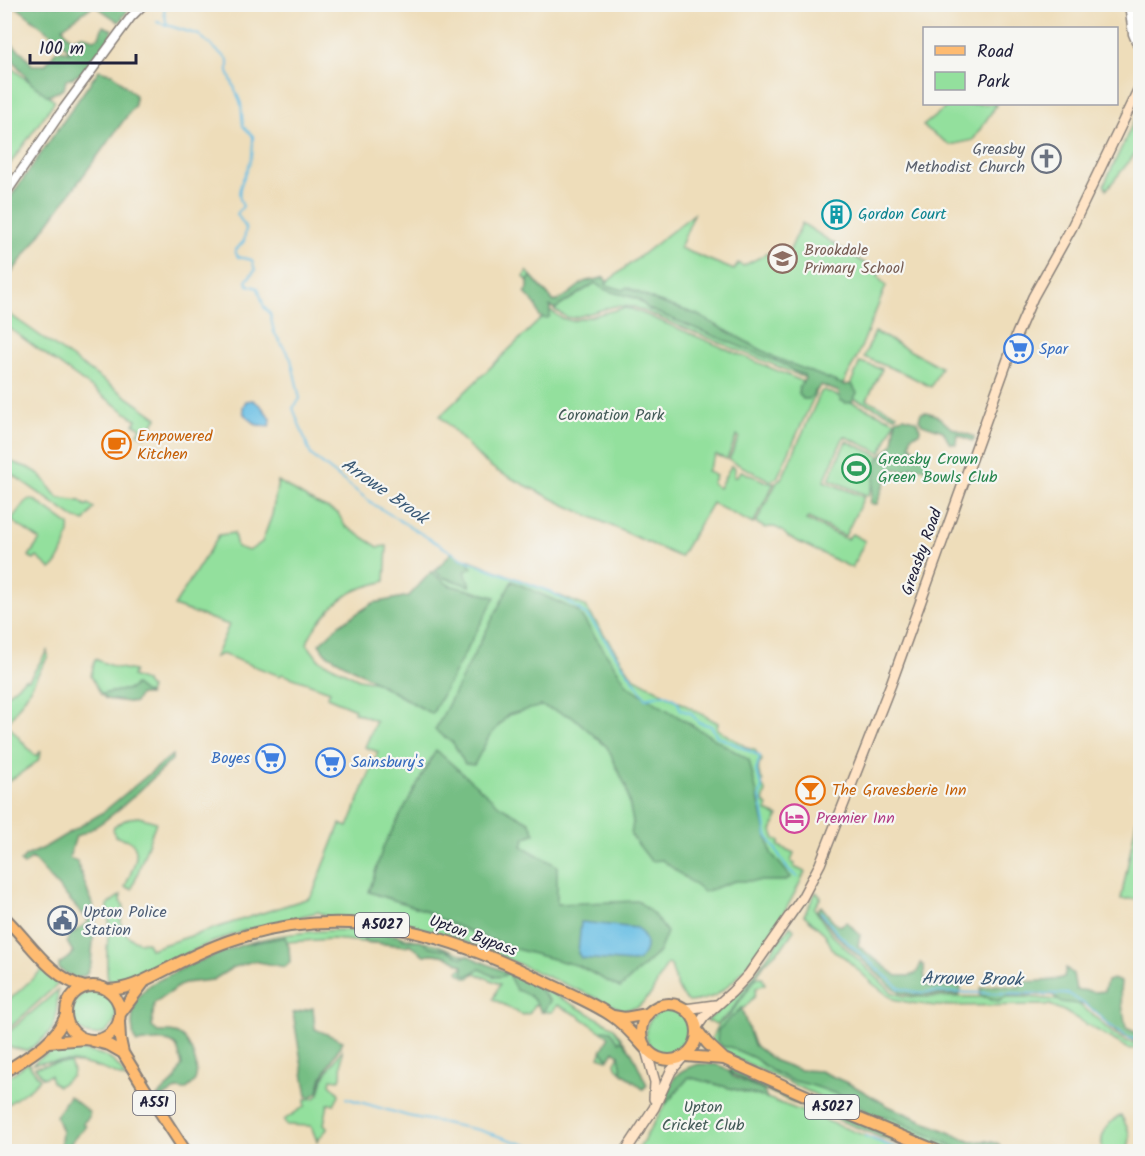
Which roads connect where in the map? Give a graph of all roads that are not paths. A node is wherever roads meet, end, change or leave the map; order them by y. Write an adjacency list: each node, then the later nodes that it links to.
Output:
1 (144, 4): 7 (street)
2 (1129, 4): 3 (street)
3 (1133, 34): 4 (street); 5 (street)
4 (1140, 41)
5 (1140, 51)
6 (1140, 86): 13 (main road, Greasby Road)
7 (4, 196)
8 (4, 917): 9 (main road)
9 (58, 974): 11 (main road); 15 (main road)
10 (144, 982): 12 (main road, Upton Bypass / A5027); 17 (main road, Upton Bypass / A5027); 18 (main road, Upton Bypass / A5027)
11 (84, 987): 12 (main road); 15 (main road)
12 (108, 990): 18 (main road)
13 (717, 1004): 14 (main road); 19 (main road, Greasby Road)
14 (685, 1009): 16 (main road); 19 (main road)
15 (67, 1010): 20 (main road); 21 (main road)
16 (647, 1014): 17 (main road, Upton Bypass); 22 (main road)
17 (613, 1016): 22 (main road, Upton Bypass / A5027)
18 (120, 1017): 20 (main road); 23 (main road)
19 (697, 1028): 24 (main road); 25 (main road)
20 (87, 1039): 21 (main road); 23 (main road)
21 (48, 1042): 26 (main road)
22 (646, 1049): 24 (main road); 27 (main road)
23 (123, 1053): 28 (main road, A551)
24 (684, 1057): 25 (main road, A5027); 27 (main road)
25 (724, 1059): 30 (main road, A5027)
26 (4, 1072)
27 (654, 1108): 29 (main road)
28 (186, 1152)
29 (625, 1152)
30 (940, 1152)

